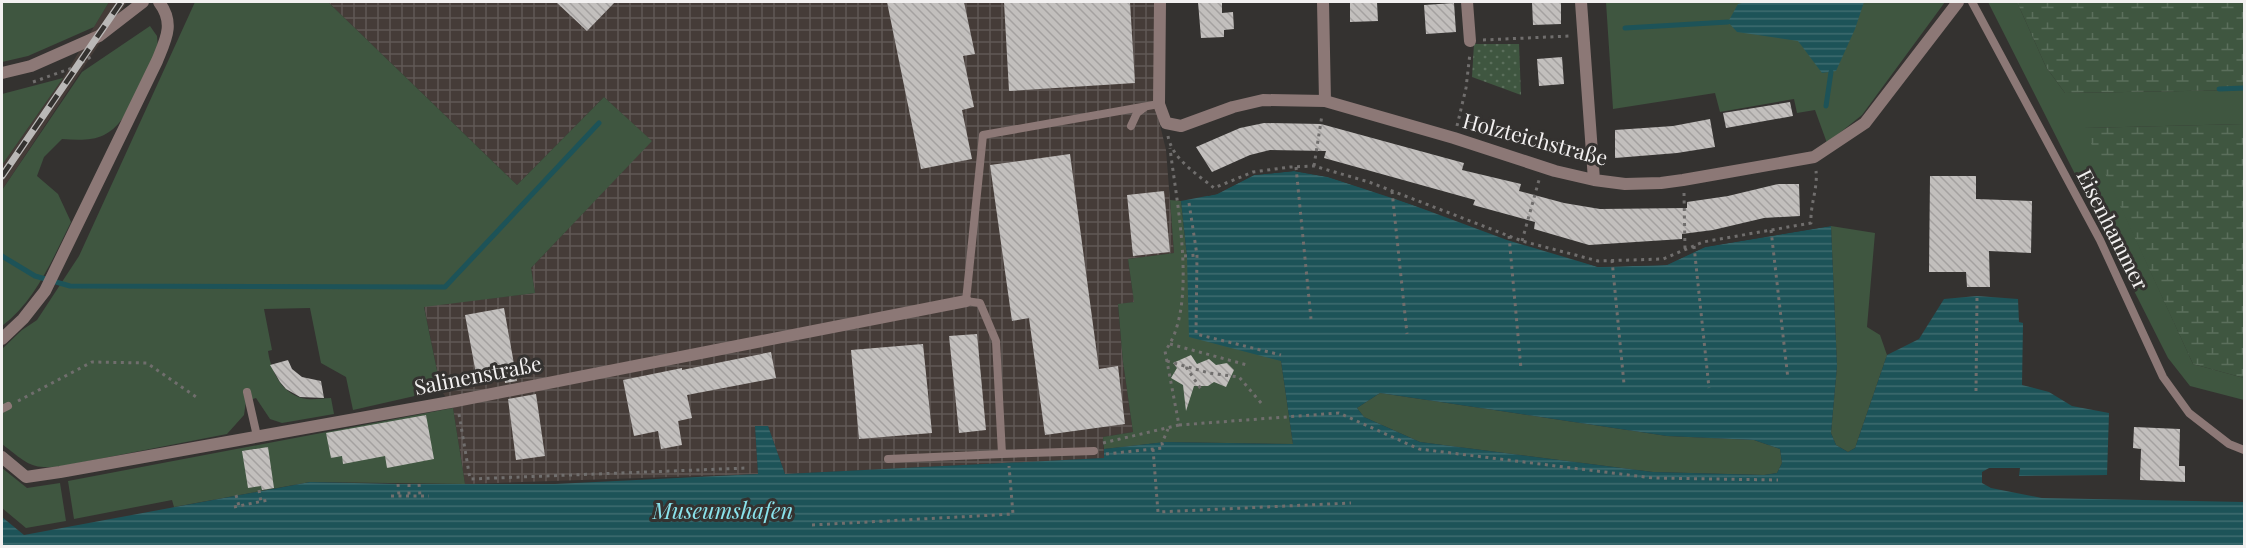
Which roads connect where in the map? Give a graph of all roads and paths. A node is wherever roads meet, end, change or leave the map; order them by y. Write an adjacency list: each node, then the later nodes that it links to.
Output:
1 (143, 2): 11 (street)
2 (159, 2): 39 (street)
3 (1160, 2): 13 (street)
4 (1323, 2): 12 (street)
5 (1467, 2): 10 (street)
6 (1581, 2): 9 (street)
7 (1958, 2): 19 (street, Holzteichstraße)
8 (1972, 2): 61 (lane, Eisenhammer)
9 (1583, 35): 10 (path); 23 (street)
10 (1470, 41): 17 (path)
11 (2, 73)
12 (1325, 101): 15 (street, Holzteichstraße); 17 (street, Holzteichstraße); 21 (path)
13 (1159, 104): 14 (lane); 15 (street)
14 (1146, 106): 16 (lane); 36 (lane)
15 (1166, 123): 18 (path)
16 (1131, 126)
17 (1454, 138): 22 (street, Holzteichstraße)
18 (1169, 146): 20 (path); 33 (path)
19 (1814, 157): 24 (street, Holzteichstraße); 27 (path)
20 (1296, 166): 21 (path); 37 (path)
21 (1314, 166): 25 (path)
22 (1543, 167): 23 (street, Holzteichstraße); 29 (path)
23 (1594, 180): 24 (street, Holzteichstraße)
24 (1683, 180): 31 (path)
25 (1392, 191): 28 (path); 38 (path)
26 (1189, 203): 32 (path)
27 (1772, 230): 30 (path); 46 (path)
28 (1509, 236): 29 (path); 45 (path)
29 (1522, 241): 34 (path)
30 (1694, 246): 31 (path); 49 (path)
31 (1685, 250): 34 (path)
32 (1197, 255): 33 (path); 41 (path)
33 (1184, 256): 40 (path)
34 (1612, 260): 47 (path)
35 (1977, 296): 50 (path)
36 (966, 301): 53 (street, Salinenstraße); 62 (lane)
37 (1311, 319)
38 (1407, 334)
39 (2, 339)
40 (1170, 344): 42 (path); 43 (path)
41 (1281, 355)
42 (1166, 360): 44 (path); 56 (path)
43 (1247, 365)
44 (1185, 366): 48 (path); 54 (path)
45 (1521, 369)
46 (1788, 379)
47 (1624, 384)
48 (1201, 388)
49 (1709, 388)
50 (1976, 391)
51 (247, 392): 58 (lane)
52 (199, 399): 55 (path)
53 (456, 401): 58 (street, Salinenstraße); 67 (path)
54 (1262, 404)
55 (5, 407)
56 (1179, 425): 57 (path); 68 (path)
57 (1168, 429): 59 (path); 60 (path)
58 (257, 436): 64 (street, Salinenstraße)
59 (1153, 449): 63 (path); 81 (path)
60 (1094, 450): 62 (lane)
61 (2244, 450)
62 (1002, 454): 65 (lane)
63 (1104, 454)
64 (2, 457)
65 (888, 459)
66 (1008, 462): 82 (path)
67 (747, 468)
68 (1778, 480)
69 (398, 484): 75 (path)
70 (409, 484): 76 (path)
71 (419, 484): 77 (path)
72 (259, 490): 80 (path)
73 (236, 495): 80 (path)
74 (391, 496): 75 (path)
75 (399, 496): 76 (path)
76 (409, 496): 77 (path)
77 (420, 496): 78 (path)
78 (429, 496)
79 (268, 500): 80 (path)
80 (261, 501)
81 (1351, 503)
82 (812, 525)

